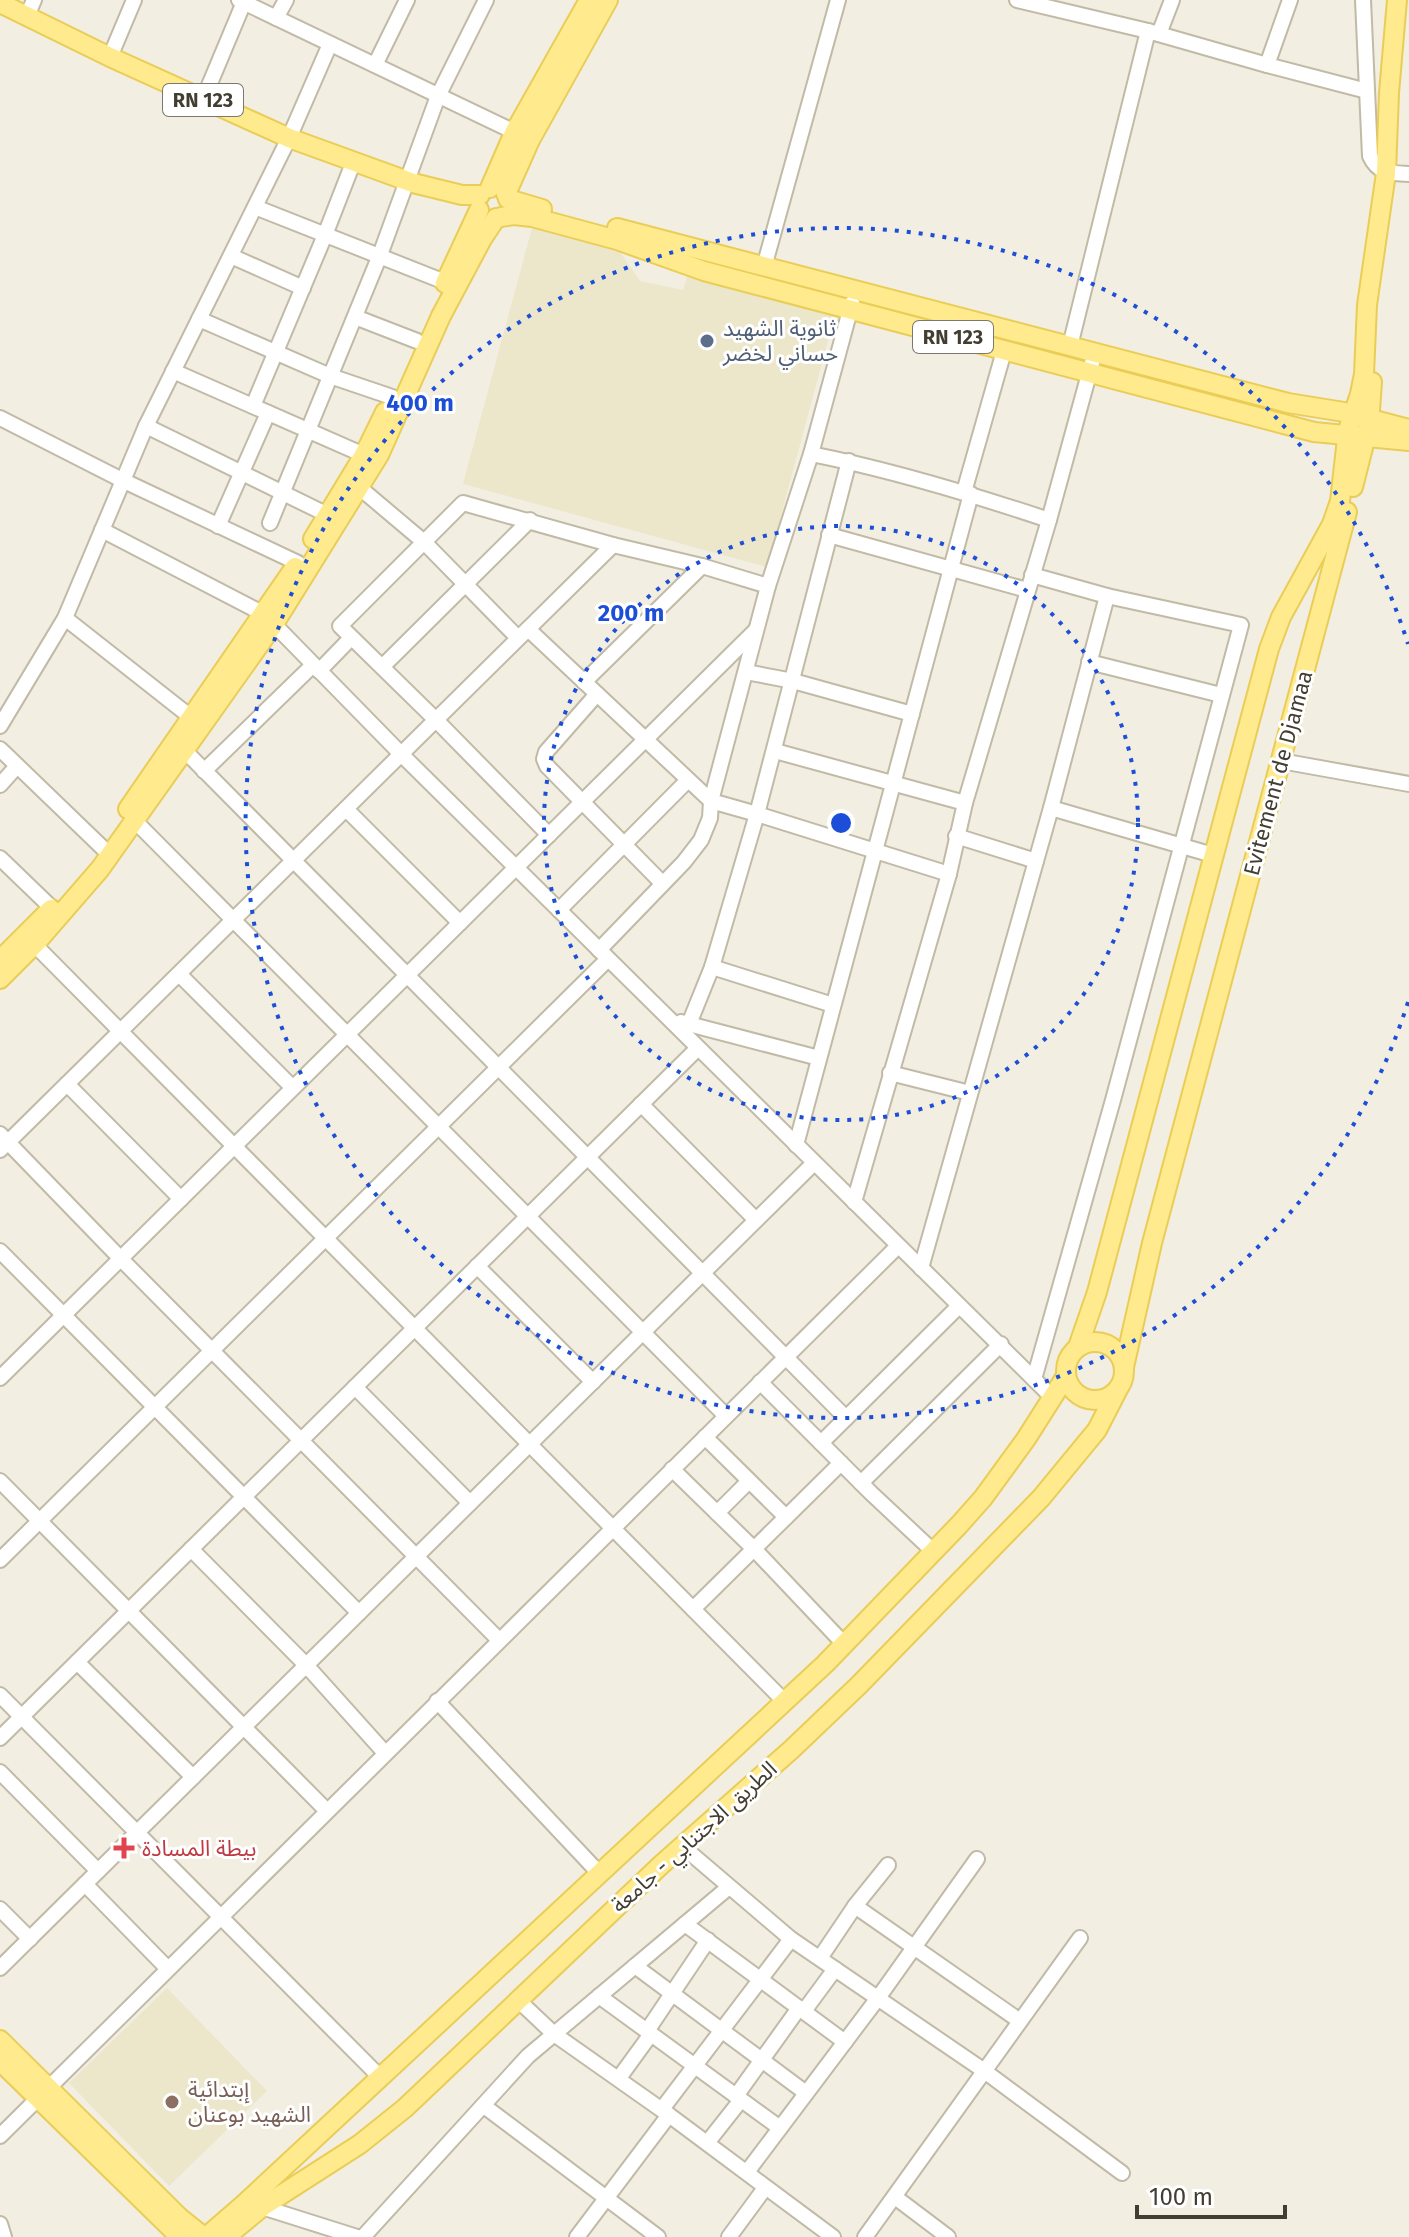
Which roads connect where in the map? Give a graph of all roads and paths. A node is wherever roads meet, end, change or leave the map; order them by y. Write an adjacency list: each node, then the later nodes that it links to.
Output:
1 (134, 0): 20 (street)
2 (286, 0): 17 (street)
3 (407, 0): 21 (street)
4 (486, 0): 24 (street)
5 (589, 0): 26 (main road)
6 (608, 0): 26 (main road)
7 (838, 0): 37 (street)
8 (1017, 0): 14 (street)
9 (1172, 0): 18 (street)
10 (1290, 0): 22 (street)
11 (1363, 0): 23 (street)
12 (241, 1): 17 (street); 25 (street)
13 (1401, 3): 29 (main road, Evitement de Djamaa)
14 (1051, 4): 18 (street)
15 (1, 6): 16 (main road, RN 123)
16 (30, 8): 20 (main road, RN 123)
17 (276, 18): 19 (street)
18 (1153, 33): 22 (street); 45 (street)
19 (330, 44): 21 (street); 27 (street)
20 (110, 57): 25 (main road, RN 123)
21 (375, 65): 24 (street)
22 (1267, 65): 23 (street)
23 (1367, 91): 29 (street)
24 (438, 96): 26 (street); 31 (street)
25 (203, 100): 27 (main road, RN 123)
26 (522, 136): 32 (main road)
27 (289, 138): 28 (main road, RN 123); 33 (street)
28 (353, 163): 31 (main road, RN 123); 34 (street)
29 (1386, 173): 30 (street); 57 (main road, Evitement de Djamaa)
30 (1409, 174)
31 (409, 182): 32 (main road, RN 123); 35 (street)
32 (492, 203): 37 (main road, RN 123); 38 (main road); 41 (main road, RN 123); 66 (main road)
33 (255, 207): 34 (street); 36 (street)
34 (325, 235): 35 (street); 39 (street)
35 (380, 255): 38 (street); 42 (street)
36 (231, 256): 39 (street); 43 (street)
37 (764, 267): 40 (main road, RN 123)
38 (445, 282): 44 (main road)
39 (303, 288): 47 (street)
40 (855, 291): 41 (street); 45 (main road, RN 123)
41 (850, 310): 46 (main road, RN 123); 61 (street)
42 (355, 317): 44 (street); 51 (street)
43 (199, 319): 47 (street); 49 (street)
44 (417, 341): 52 (main road)
45 (1070, 346): 48 (main road, RN 123)
46 (1004, 351): 50 (main road, RN 123); 68 (street)
47 (276, 352): 51 (street); 53 (street)
48 (1095, 352): 50 (street); 57 (main road, RN 123)
49 (173, 371): 53 (street); 56 (street)
50 (1090, 373): 57 (main road, RN 123); 71 (street)
51 (330, 376): 52 (street); 59 (street)
52 (392, 397): 62 (main road)
53 (253, 406): 54 (street)
54 (268, 413): 59 (street); 64 (street)
55 (0, 418): 65 (street)
56 (146, 426): 64 (street); 65 (street)
57 (1359, 426): 58 (main road, RN 123); 60 (main road, RN 123); 110 (main road, Evitement de Djamaa); 130 (main road, Evitement de Djamaa)
58 (1409, 429)
59 (308, 431): 62 (street); 67 (street)
60 (1409, 441)
61 (811, 454): 63 (street); 85 (street)
62 (364, 455): 69 (main road)
63 (849, 461): 68 (street); 75 (street)
64 (243, 472): 67 (street); 73 (street)
65 (122, 480): 73 (street); 74 (street)
66 (360, 488): 76 (street); 79 (main road)
67 (283, 492): 69 (street); 72 (street)
68 (967, 493): 71 (street); 81 (street)
69 (328, 515): 79 (main road)
70 (530, 520): 76 (street); 77 (street); 84 (street)
71 (1049, 520): 82 (street)
72 (270, 523)
73 (218, 526): 78 (street)
74 (102, 530): 88 (street); 89 (street)
75 (829, 535): 81 (street); 97 (street)
76 (424, 542): 84 (street); 92 (street)
77 (613, 545): 80 (street); 91 (street)
78 (266, 548): 79 (street); 83 (street)
79 (303, 566): 83 (main road); 89 (main road)
80 (702, 566): 85 (street); 98 (street)
81 (951, 568): 86 (street); 101 (street)
82 (1032, 575): 86 (street); 87 (street)
83 (288, 579): 89 (main road)
84 (465, 584): 91 (street); 94 (street)
85 (768, 586): 90 (street)
86 (1027, 590): 119 (street)
87 (1107, 596): 93 (street); 100 (street)
88 (65, 618): 102 (street); 104 (street)
89 (269, 619): 95 (street); 102 (main road); 107 (main road)
90 (755, 631): 96 (street); 105 (street)
91 (523, 634): 98 (street); 103 (street)
92 (351, 638): 94 (street); 95 (street)
93 (1089, 662): 100 (street); 120 (street)
94 (383, 666): 103 (street)
95 (316, 668): 109 (street); 112 (street)
96 (746, 672): 97 (street); 117 (street)
97 (793, 681): 101 (street); 108 (street)
98 (584, 682): 99 (street)
99 (597, 694): 105 (street); 118 (street)
100 (1221, 695): 127 (street)
101 (912, 714): 114 (street)
102 (192, 718): 128 (main road)
103 (436, 720): 109 (street); 124 (street)
104 (0, 726)
105 (645, 740): 113 (street); 118 (street)
106 (0, 749): 111 (street)
107 (185, 751): 112 (street); 123 (main road)
108 (775, 751): 114 (street); 122 (street)
109 (401, 754): 121 (street); 134 (street)
110 (1281, 761): 115 (street); 186 (main road, Evitement de Djamaa)
111 (17, 766): 116 (street); 128 (street)
112 (204, 771): 132 (street)
113 (688, 780): 117 (street); 126 (street)
114 (893, 783): 119 (street); 129 (street)
115 (1409, 784)
116 (0, 785)
117 (711, 801): 122 (street); 136 (street)
118 (582, 802): 124 (street); 126 (street)
119 (965, 803): 125 (street)
120 (1051, 808): 127 (street); 133 (street)
121 (346, 809): 132 (street); 140 (street)
122 (757, 814): 129 (street); 144 (street)
123 (135, 821): 128 (main road); 139 (street)
124 (549, 835): 134 (street)
125 (956, 836): 133 (street); 135 (street)
126 (625, 843): 136 (street); 137 (street)
127 (1181, 845): 130 (street); 189 (street)
128 (106, 850): 138 (main road)
129 (874, 850): 135 (street); 148 (street)
130 (1213, 855): 183 (main road, Evitement de Djamaa)
131 (0, 858): 138 (street)
132 (293, 861): 139 (street); 146 (street)
133 (1036, 861): 159 (street)
134 (516, 867): 137 (street); 140 (street)
135 (949, 874): 156 (street)
136 (662, 883): 142 (street)
137 (559, 910): 142 (street)
138 (55, 912): 141 (main road)
139 (233, 920): 145 (street); 152 (street)
140 (460, 923): 146 (street)
141 (29, 940): 143 (main road); 147 (main road); 151 (street)
142 (604, 954): 149 (street); 155 (street)
143 (0, 960)
144 (712, 967): 148 (street); 150 (street)
145 (179, 974): 151 (street); 158 (street)
146 (407, 975): 152 (street); 155 (street)
147 (0, 979)
148 (833, 1005): 154 (street)
149 (669, 1019): 150 (street); 153 (street)
150 (689, 1024): 154 (street)
151 (120, 1032): 157 (street); 164 (street)
152 (347, 1035): 158 (street); 161 (street)
153 (698, 1048): 160 (street); 163 (street)
154 (819, 1058): 163 (street)
155 (498, 1068): 161 (street); 165 (street)
156 (890, 1073): 159 (street); 168 (street)
157 (67, 1084): 162 (street); 167 (street)
158 (292, 1087): 164 (street)
159 (970, 1093): 176 (street)
160 (641, 1104): 165 (street); 170 (street)
161 (438, 1127): 169 (street); 171 (street)
162 (3, 1142): 174 (street)
163 (796, 1145): 166 (street)
164 (234, 1146): 167 (street); 171 (street)
165 (587, 1157): 169 (street); 177 (street)
166 (814, 1163): 168 (street); 170 (street)
167 (181, 1199): 174 (street)
168 (854, 1202): 172 (street)
169 (527, 1217): 175 (street); 181 (street)
170 (756, 1220): 177 (street)
171 (325, 1239): 180 (street); 184 (street)
172 (898, 1246): 176 (street); 185 (street)
173 (0, 1251): 179 (street)
174 (121, 1259): 179 (street); 184 (street)
175 (477, 1266): 180 (street); 190 (street)
176 (921, 1268): 178 (street)
177 (702, 1273): 181 (street); 185 (street)
178 (959, 1306): 182 (street); 197 (street)
179 (64, 1315): 187 (street); 195 (street)
180 (414, 1328): 192 (street); 201 (street)
181 (642, 1333): 190 (street); 196 (street)
182 (1001, 1344): 189 (street); 206 (street)
183 (1078, 1347): 186 (main road); 188 (main road)
184 (212, 1351): 195 (street); 199 (street)
185 (786, 1357): 191 (street); 197 (street)
186 (1124, 1367): 193 (main road)
187 (1, 1374)
188 (1066, 1376): 193 (main road); 194 (main road, الطريق الاجتنابي - جامعة)
189 (1034, 1379): 194 (street)
190 (593, 1382): 201 (street)
191 (760, 1382): 196 (street); 200 (street)
192 (355, 1387): 199 (street); 208 (street)
193 (1117, 1391): 236 (main road, الطريق الاجتنابي - جامعة)
194 (1052, 1397): 215 (main road, الطريق الاجتنابي - جامعة)
195 (155, 1407): 207 (street); 211 (street)
196 (726, 1416): 198 (street)
197 (846, 1418): 200 (street)
198 (705, 1437): 203 (street); 205 (street)
199 (301, 1441): 207 (street); 216 (street)
200 (821, 1443): 202 (street)
201 (529, 1445): 208 (street); 212 (street)
202 (841, 1463): 206 (street); 210 (street)
203 (672, 1469): 209 (street); 212 (street)
204 (0, 1481): 211 (street)
205 (749, 1481): 209 (street); 210 (street)
206 (861, 1483): 215 (street)
207 (244, 1497): 213 (street); 220 (street)
208 (470, 1503): 216 (street)
209 (717, 1513): 214 (street)
210 (786, 1517): 214 (street)
211 (40, 1521): 217 (street); 219 (street)
212 (612, 1528): 218 (street); 221 (street)
213 (191, 1549): 219 (street); 224 (street)
214 (754, 1549): 218 (street); 222 (street)
215 (934, 1552): 222 (main road, الطريق الاجتنابي - جامعة)
216 (416, 1557): 220 (street); 221 (street)
217 (0, 1560)
218 (693, 1609): 227 (street)
219 (128, 1611): 223 (street); 229 (street)
220 (359, 1613): 224 (street)
221 (499, 1640): 226 (street)
222 (845, 1645): 227 (main road, الطريق الاجتنابي - جامعة)
223 (77, 1662): 228 (street); 233 (street)
224 (306, 1665): 229 (street); 231 (street)
225 (0, 1695): 228 (street)
226 (437, 1701): 231 (street); 240 (street)
227 (785, 1702): 240 (main road, الطريق الاجتنابي - جامعة)
228 (22, 1717): 230 (street); 235 (street)
229 (244, 1727): 233 (street); 234 (street)
230 (0, 1738)
231 (385, 1753): 234 (street)
232 (0, 1772): 239 (street)
233 (193, 1777): 235 (street)
234 (327, 1811): 245 (street)
235 (137, 1833): 239 (street); 245 (street)
236 (682, 1846): 242 (street); 261 (main road, الطريق الاجتنابي - جامعة)
237 (977, 1859): 251 (street)
238 (888, 1865): 243 (street)
239 (98, 1871): 241 (street)
240 (599, 1873): 273 (main road, الطريق الاجتنابي - جامعة)
241 (85, 1884): 248 (street); 255 (street)
242 (729, 1887): 246 (street); 249 (street)
243 (855, 1906): 251 (street); 252 (street)
244 (0, 1909): 248 (street)
245 (220, 1917): 255 (street); 273 (street)
246 (685, 1924): 250 (street); 253 (street)
247 (1080, 1938): 263 (street)
248 (30, 1939): 254 (street)
249 (791, 1939): 252 (street); 257 (street)
250 (708, 1940): 257 (street); 258 (street)
251 (914, 1948): 260 (street); 263 (street)
252 (820, 1958): 256 (street)
253 (635, 1966): 258 (street); 259 (street)
254 (0, 1968)
255 (167, 1968): 276 (street)
256 (835, 1969): 260 (street); 262 (street)
257 (760, 1979): 262 (street); 264 (street)
258 (672, 1994): 264 (street); 265 (street)
259 (599, 1996): 265 (street); 266 (street)
260 (878, 1998): 268 (street); 272 (street)
261 (518, 2000): 266 (street); 288 (main road, الطريق الاجتنابي - جامعة)
262 (801, 2010): 268 (street); 269 (street)
263 (1020, 2021): 272 (street)
264 (722, 2030): 269 (street); 271 (street)
265 (649, 2032): 271 (street); 274 (street)
266 (554, 2034): 274 (street); 278 (street)
267 (0, 2040): 276 (main road)
268 (845, 2042): 275 (street)
269 (761, 2059): 275 (street); 277 (street)
270 (0, 2061): 276 (main road)
271 (695, 2066): 277 (street); 279 (street)
272 (983, 2070): 284 (street); 286 (street)
273 (380, 2077): 292 (main road, الطريق الاجتنابي - جامعة)
274 (619, 2078): 279 (street)
275 (806, 2093): 280 (street)
276 (43, 2094): 281 (street); 291 (main road); 292 (main road)
277 (738, 2098): 280 (street); 282 (street)
278 (484, 2106): 287 (street); 294 (street)
279 (666, 2112): 282 (street); 287 (street)
280 (780, 2128): 283 (street)
281 (0, 2136)
282 (707, 2143): 283 (street)
283 (747, 2172): 285 (street)
284 (1122, 2173)
285 (765, 2188): 297 (street); 298 (street)
286 (895, 2197): 299 (street); 300 (street)
287 (606, 2199): 295 (street); 296 (street)
288 (262, 2207): 293 (main road, الطريق الاجتنابي - جامعة); 294 (street)
289 (0, 2224): 290 (street)
290 (4, 2237)
291 (180, 2237)
292 (205, 2237)
293 (226, 2237)
294 (360, 2237)
295 (577, 2237)
296 (658, 2237)
297 (729, 2237)
298 (833, 2237)
299 (865, 2237)
300 (948, 2237)

